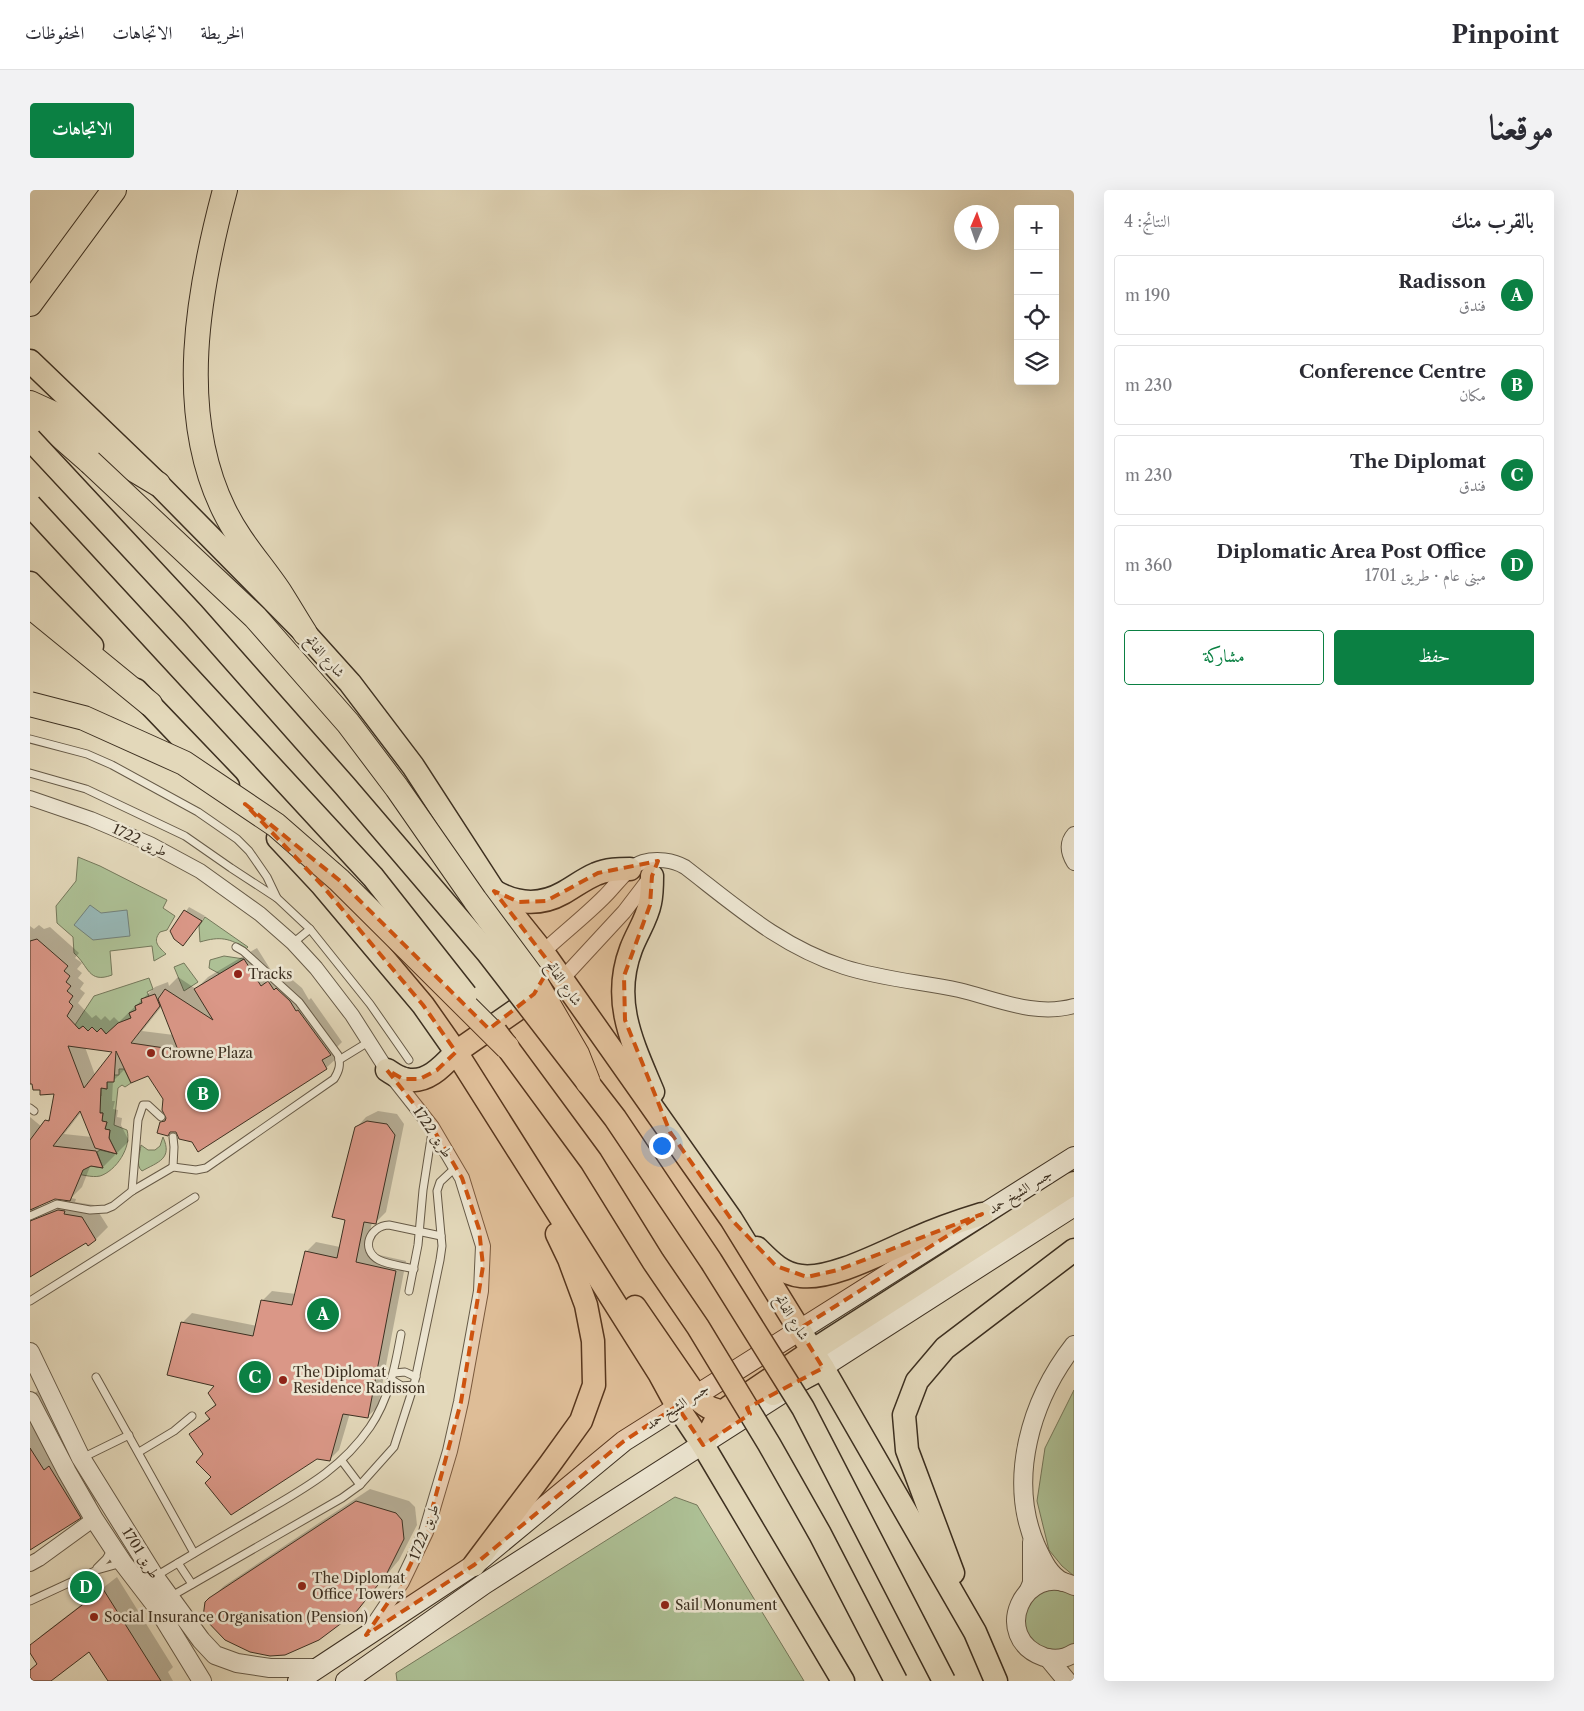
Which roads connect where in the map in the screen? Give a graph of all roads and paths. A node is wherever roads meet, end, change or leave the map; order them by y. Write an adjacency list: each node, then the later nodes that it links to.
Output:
1 (114, 190): 3 (highway)
2 (225, 190): 12 (highway)
3 (30, 304)
4 (30, 361): 8 (main road, شارع الفاتح)
5 (30, 403): 8 (highway)
6 (30, 421): 35 (highway, bridge)
7 (30, 439): 35 (main road, bridge)
8 (158, 484): 12 (main road, شارع الفاتح)
9 (30, 505): 30 (main road, bridge)
10 (30, 582): 14 (main road)
11 (30, 606): 14 (highway)
12 (305, 633): 22 (main road, شارع الفاتح)
13 (30, 704): 30 (highway, bridge)
14 (150, 704): 31 (main road)
15 (30, 739): 23 (lane)
16 (30, 773): 23 (lane)
17 (30, 798): 25 (street, طريق 1722)
18 (1074, 834): 19 (street)
19 (1074, 863)
20 (655, 868): 21 (street); 27 (street); 28 (street); 38 (main road)
21 (630, 869): 22 (main road); 27 (street)
22 (494, 890): 27 (main road, شارع الفاتح)
23 (277, 898): 24 (lane)
24 (310, 929): 25 (lane); 33 (lane)
25 (293, 943): 29 (street, طريق 1722)
26 (236, 947): 32 (lane)
27 (552, 965): 31 (main road); 38 (main road, شارع الفاتح)
28 (1074, 1006)
29 (370, 1041): 32 (lane); 34 (street, طريق 1722)
30 (508, 1047): 99 (main road, bridge)
31 (456, 1052): 34 (main road); 46 (main road)
32 (339, 1060): 41 (lane)
33 (410, 1060)
34 (387, 1070): 37 (street, طريق 1722)
35 (588, 1082): 100 (main road, bridge)
36 (161, 1117): 44 (lane)
37 (432, 1127): 42 (street, طريق 1722); 51 (lane)
38 (670, 1132): 50 (main road, شارع الفاتح)
39 (172, 1137): 41 (lane)
40 (1074, 1157): 48 (main road, جسر الشيخ حمد)
41 (173, 1167): 44 (lane)
42 (456, 1167): 52 (lane); 91 (street, طريق 1722)
43 (1074, 1183): 61 (main road)
44 (132, 1191): 49 (lane)
45 (195, 1197): 56 (lane)
46 (550, 1199): 66 (main road); 82 (main road)
47 (1074, 1206): 61 (main road)
48 (982, 1214): 50 (main road); 57 (main road, جسر الشيخ حمد)
49 (30, 1216)
50 (731, 1219): 57 (main road, شارع الفاتح)
51 (419, 1232): 52 (lane); 54 (lane); 54 (lane)
52 (441, 1236): 64 (lane)
53 (1074, 1250): 90 (main road)
54 (414, 1269): 55 (lane)
55 (409, 1291)
56 (30, 1301)
57 (799, 1329): 61 (main road, شارع الفاتح); 66 (main road, جسر الشيخ حمد)
58 (401, 1334): 62 (lane)
59 (1074, 1345): 76 (street)
60 (30, 1352): 72 (street, طريق 1701)
61 (818, 1359): 67 (main road); 70 (main road); 90 (main road, شارع الفاتح)
62 (393, 1376): 64 (lane); 64 (lane); 73 (lane)
63 (96, 1377): 69 (lane)
64 (415, 1381): 74 (lane)
65 (30, 1401): 75 (street, طريق 1701)
66 (686, 1401): 67 (main road); 70 (main road); 82 (main road, جسر الشيخ حمد)
67 (724, 1412): 70 (main road)
68 (192, 1416): 71 (lane)
69 (129, 1435): 71 (lane); 72 (lane)
70 (702, 1445): 97 (main road); 98 (main road)
71 (139, 1452): 78 (lane)
72 (82, 1458): 84 (street, طريق 1701)
73 (342, 1461): 74 (lane); 78 (lane)
74 (360, 1485): 85 (lane)
75 (94, 1519): 77 (street, طريق 1701); 81 (street)
76 (1032, 1537): 86 (street); 87 (street)
77 (113, 1547): 79 (street, طريق 1701); 83 (lane)
78 (194, 1553): 80 (lane)
79 (124, 1563): 83 (lane); 84 (street, طريق 1701)
80 (178, 1563): 84 (lane); 85 (lane)
81 (30, 1564)
82 (474, 1565): 91 (main road, جسر الشيخ حمد)
83 (90, 1572): 88 (lane)
84 (148, 1581): 89 (street, طريق 1701)
85 (192, 1584): 89 (lane)
86 (1068, 1584): 87 (street)
87 (1029, 1590): 93 (street)
88 (30, 1601)
89 (163, 1602): 94 (street, طريق 1701); 95 (street, طريق 1701)
90 (975, 1632): 101 (main road, شارع الفاتح)
91 (366, 1635): 94 (main road, جسر الشيخ حمد)
92 (1074, 1653): 93 (street)
93 (1048, 1658): 102 (street)
94 (317, 1668): 96 (main road, جسر الشيخ حمد)
95 (202, 1681)
96 (298, 1681)
97 (346, 1681)
98 (843, 1681)
99 (896, 1681)
100 (944, 1681)
101 (996, 1681)
102 (1067, 1681)

